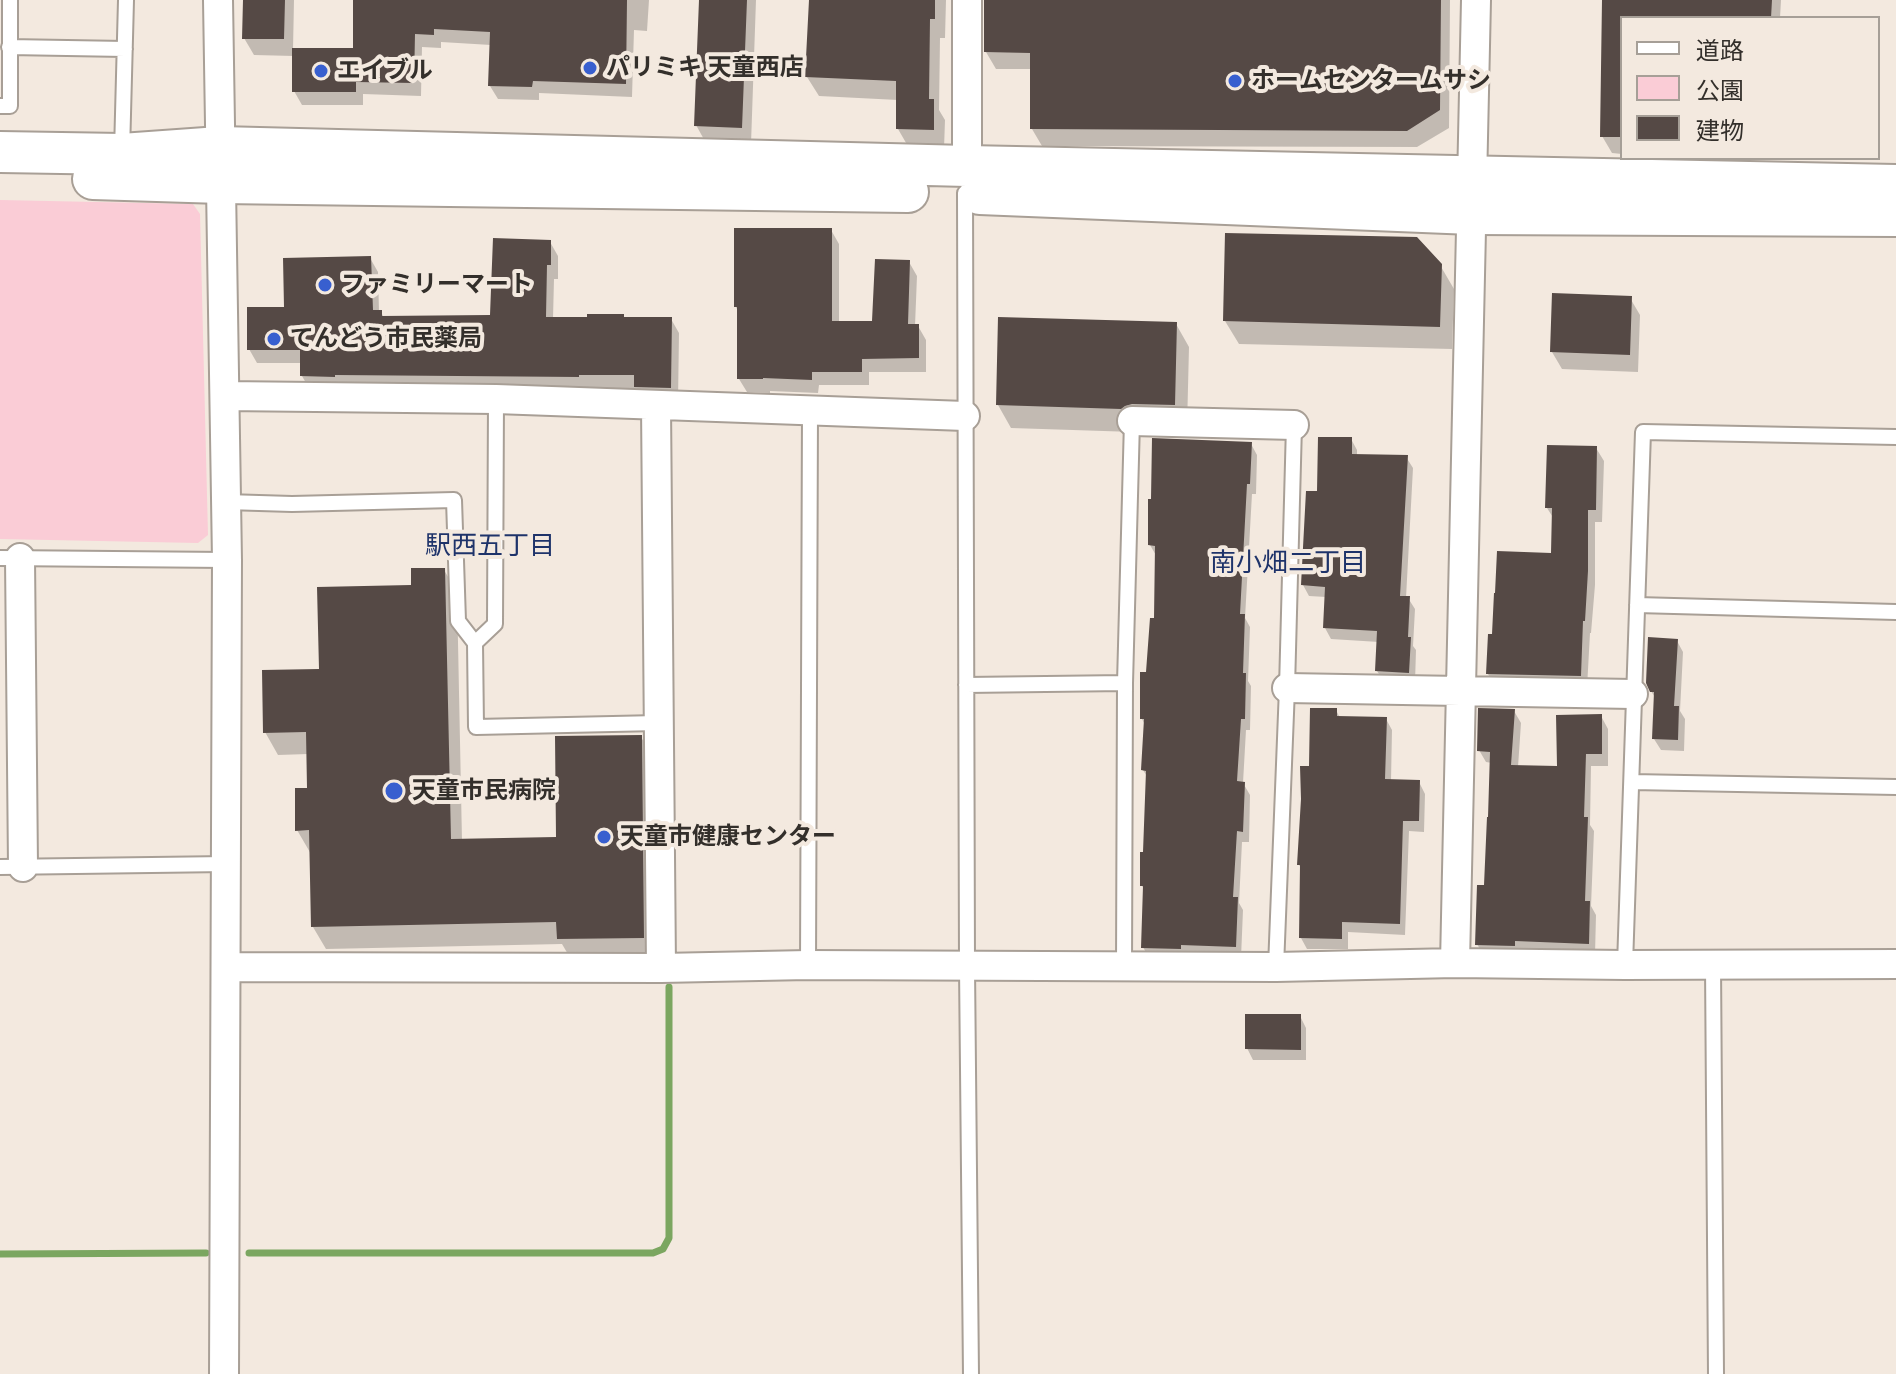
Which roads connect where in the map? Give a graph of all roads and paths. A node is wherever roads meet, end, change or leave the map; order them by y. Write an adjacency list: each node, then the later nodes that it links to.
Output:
1 (10, 0): 6 (lane)
2 (126, 0): 7 (lane)
3 (218, 0): 11 (street)
4 (967, 0): 13 (street)
5 (1476, 0): 15 (street)
6 (9, 47): 7 (lane); 8 (lane)
7 (125, 49): 10 (lane)
8 (0, 106)
9 (0, 152): 10 (street)
10 (122, 154): 11 (street)
11 (220, 165): 12 (street); 13 (street); 17 (street)
12 (0, 177)
13 (966, 180): 15 (street); 21 (lane)
14 (1896, 185): 15 (street)
15 (1472, 196): 16 (street); 34 (street)
16 (1896, 216)
17 (225, 396): 18 (street); 25 (street)
18 (496, 399): 19 (street); 30 (lane)
19 (656, 406): 20 (street); 36 (street)
20 (810, 411): 21 (street); 43 (lane)
21 (965, 416): 32 (lane)
22 (1132, 421): 23 (street); 31 (lane)
23 (1294, 425): 33 (lane)
24 (1896, 437): 28 (lane)
25 (226, 502): 27 (street); 30 (lane)
26 (10, 558): 27 (lane); 40 (street)
27 (227, 560): 39 (street)
28 (1637, 605): 29 (lane); 35 (lane)
29 (1896, 612)
30 (475, 643): 36 (lane)
31 (1125, 683): 32 (lane); 48 (lane)
32 (966, 685): 47 (lane)
33 (1287, 688): 34 (street); 49 (lane)
34 (1462, 691): 35 (street); 41 (street)
35 (1633, 694): 37 (lane)
36 (658, 723): 50 (street)
37 (1632, 782): 38 (lane); 44 (lane)
38 (1896, 787)
39 (227, 864): 40 (lane); 46 (street)
40 (11, 867)
41 (1455, 963): 44 (street); 49 (street)
42 (1896, 964): 45 (street)
43 (808, 965): 47 (street); 50 (street)
44 (1625, 965): 45 (street)
45 (1713, 965): 53 (lane)
46 (227, 967): 50 (street); 51 (street)
47 (967, 967): 48 (street); 52 (lane)
48 (1124, 967): 49 (street)
49 (1276, 967)
50 (661, 968)
51 (224, 1374)
52 (971, 1374)
53 (1716, 1374)

